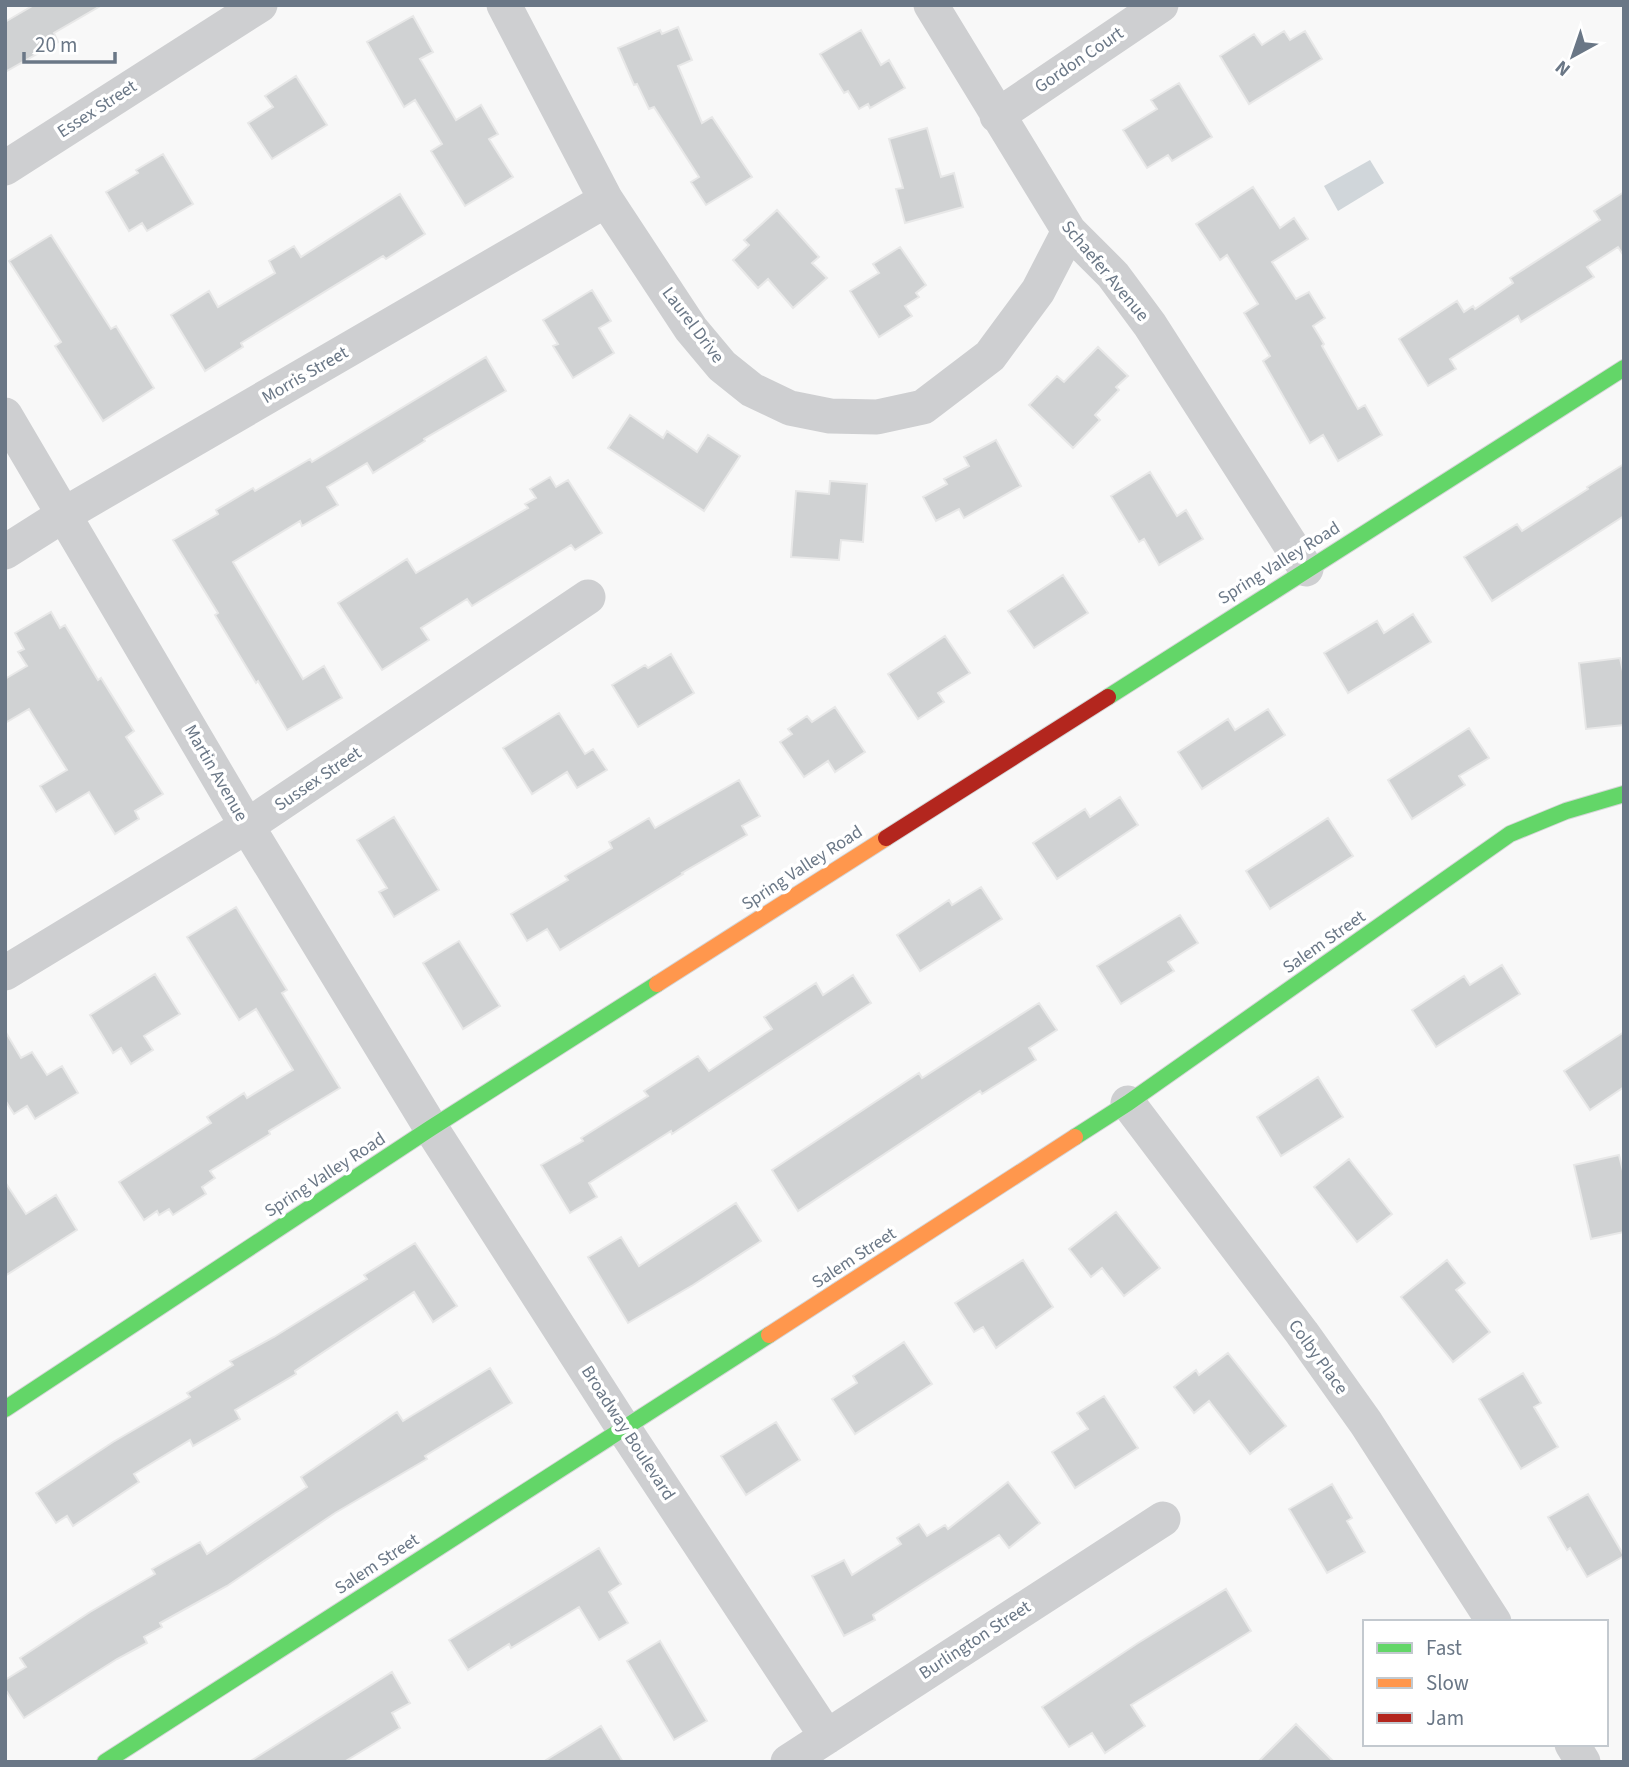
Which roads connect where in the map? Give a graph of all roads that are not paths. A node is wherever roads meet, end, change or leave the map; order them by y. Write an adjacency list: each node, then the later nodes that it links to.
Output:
1 (260, 5): 6 (street, Essex Street)
2 (503, 5): 7 (street, Laurel Drive)
3 (931, 5): 5 (street, Schaefer Avenue)
4 (1161, 5): 5 (street, Gordon Court)
5 (997, 116): 8 (street, Schaefer Avenue)
6 (5, 168)
7 (606, 200): 8 (street, Laurel Drive); 11 (street, Morris Street)
8 (1069, 231): 13 (street, Schaefer Avenue)
9 (1624, 368): 13 (street, Spring Valley Road)
10 (5, 415): 11 (street, Martin Avenue)
11 (65, 514): 12 (street, Morris Street); 16 (street, Martin Avenue)
12 (5, 551)
13 (1306, 569): 19 (street, Spring Valley Road)
14 (588, 597): 16 (street, Sussex Street)
15 (1624, 794): 18 (street, Salem Street)
16 (247, 826): 17 (street, Sussex Street); 19 (street, Martin Avenue)
17 (5, 973)
18 (1128, 1103): 21 (street, Salem Street); 23 (street, Colby Place)
19 (431, 1128): 20 (street, Spring Valley Road); 21 (street, Broadway Boulevard)
20 (5, 1409)
21 (624, 1429): 24 (street, Broadway Boulevard); 26 (street, Salem Street)
22 (1163, 1519): 24 (street, Burlington Street)
23 (1492, 1620)
24 (827, 1737): 27 (street, Burlington Street)
25 (1573, 1746): 28 (street)
26 (105, 1762)
27 (788, 1762)
28 (1583, 1762)

